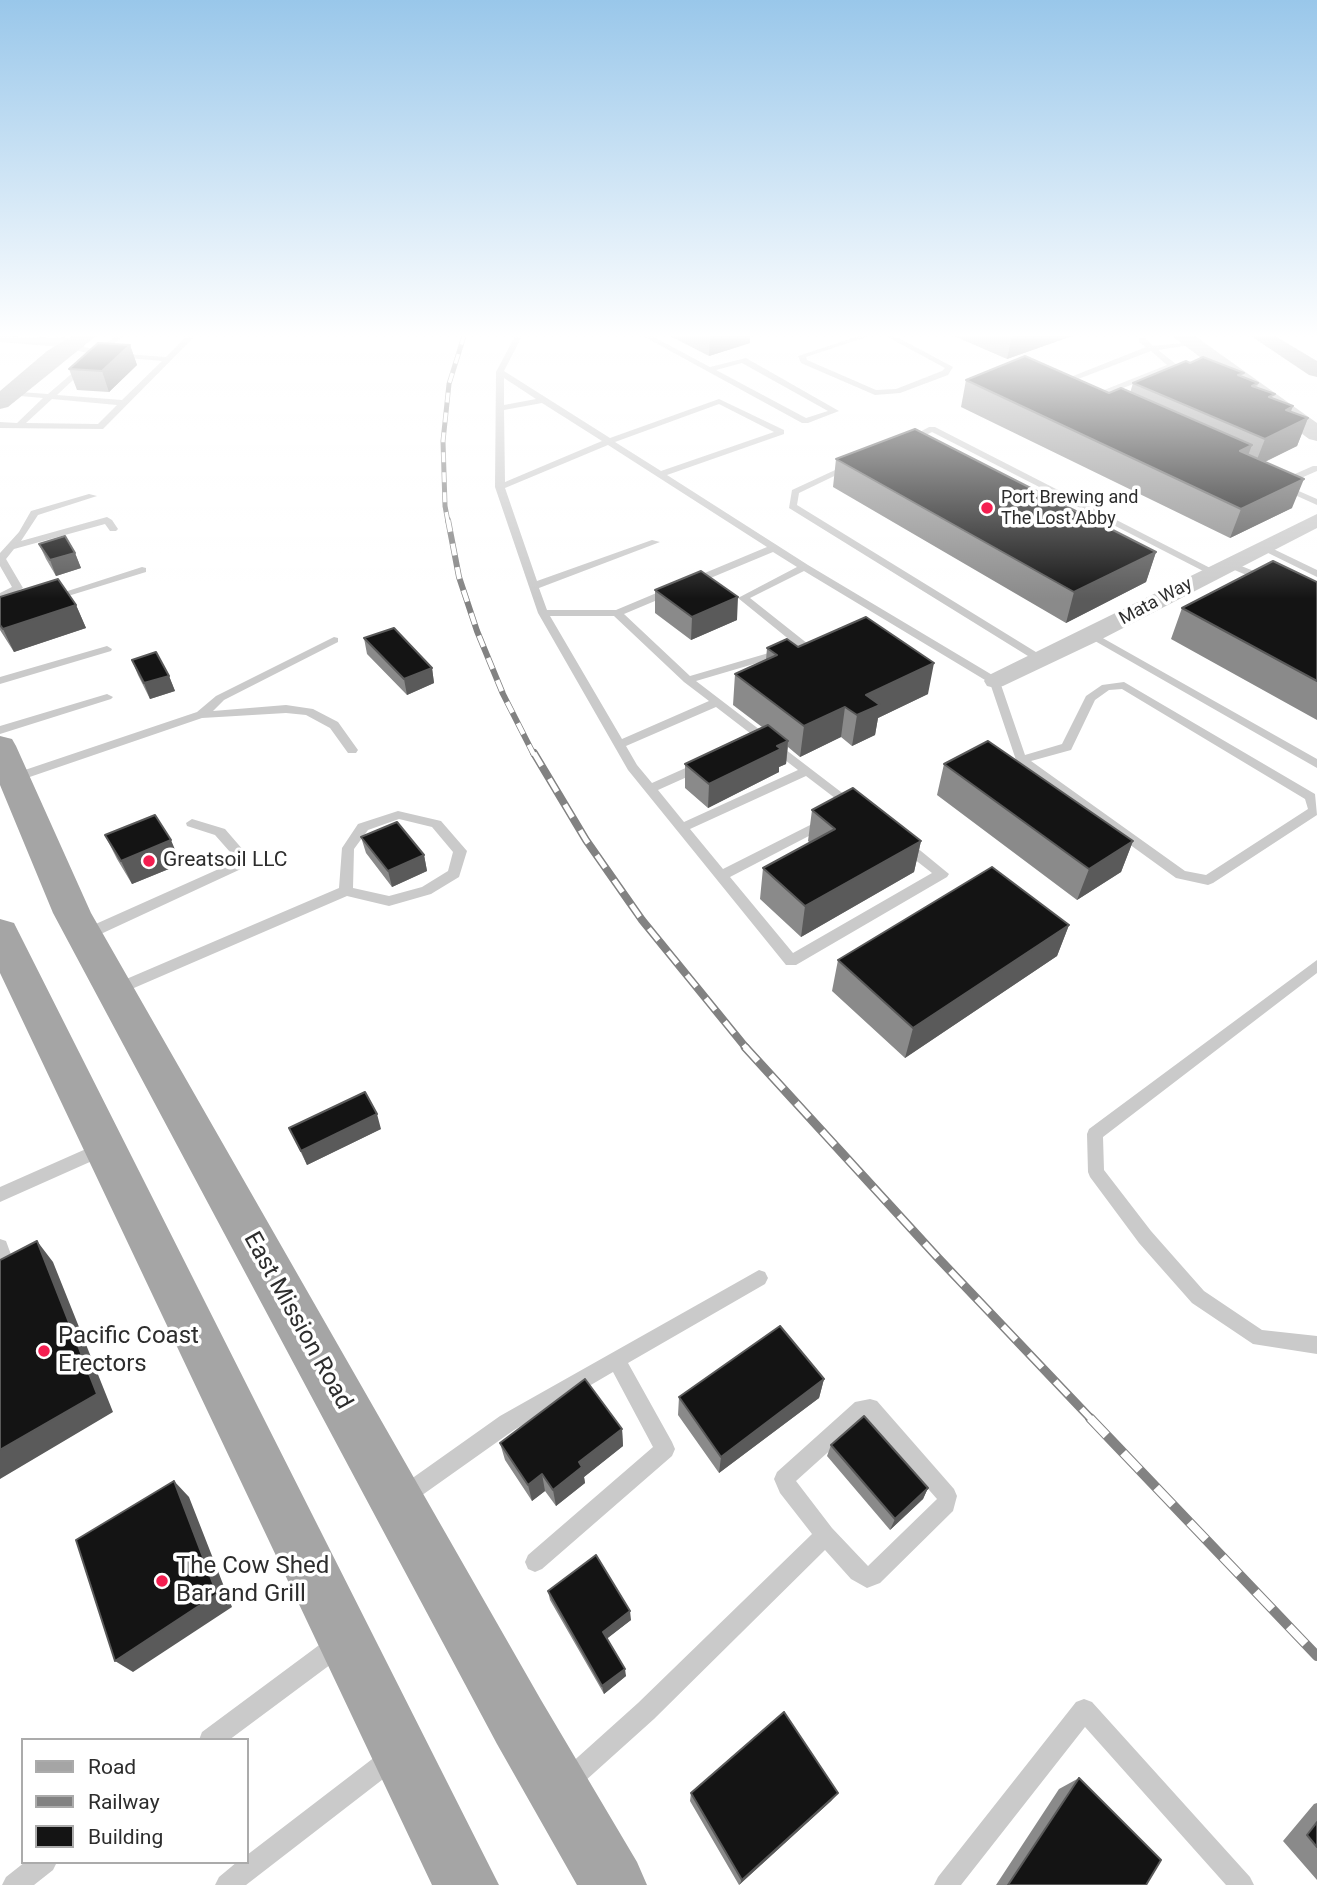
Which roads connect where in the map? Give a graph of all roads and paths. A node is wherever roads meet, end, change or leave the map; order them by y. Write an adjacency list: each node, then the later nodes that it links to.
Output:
1 (103, 424): 7 (lane)
2 (500, 424): 15 (lane)
3 (580, 424): 8 (lane)
4 (657, 424): 8 (lane)
5 (765, 424): 12 (lane)
6 (0, 425): 7 (lane)
7 (18, 426)
8 (608, 442): 12 (lane); 15 (lane)
9 (895, 447): 26 (lane)
10 (858, 464): 39 (lane)
11 (1316, 468): 14 (lane)
12 (660, 475): 23 (lane)
13 (1265, 479): 14 (lane)
14 (1278, 485): 17 (lane)
15 (500, 487): 30 (lane)
16 (92, 496): 21 (lane)
17 (1317, 502)
18 (1317, 520): 22 (street, Mata Way)
19 (113, 529): 21 (lane)
20 (655, 542): 30 (lane)
21 (10, 547): 24 (lane)
22 (1264, 547): 26 (street, Mata Way); 28 (lane)
23 (774, 548): 25 (lane); 35 (lane)
24 (1, 557): 32 (lane)
25 (804, 568): 40 (lane); 42 (lane)
26 (1221, 568): 29 (lane); 36 (street, Mata Way)
27 (142, 570): 33 (lane)
28 (1317, 577): 31 (lane)
29 (1275, 584)
30 (534, 586): 34 (lane)
31 (1307, 586)
32 (0, 597)
33 (39, 602)
34 (543, 612): 35 (lane); 47 (lane)
35 (617, 613): 40 (lane)
36 (1092, 635): 39 (street, Mata Way); 52 (lane)
37 (334, 640): 45 (lane)
38 (107, 649): 41 (lane)
39 (1040, 659): 42 (street, Mata Way)
40 (688, 680): 44 (lane)
41 (0, 681)
42 (995, 681): 50 (lane)
43 (107, 697): 46 (lane)
44 (717, 702): 47 (lane); 53 (lane)
45 (201, 715): 49 (lane); 54 (lane)
46 (0, 730)
47 (619, 745): 55 (lane)
48 (0, 746): 54 (main road, East Mission Road)
49 (352, 750)
50 (1021, 760): 50 (lane)
51 (713, 761): 55 (lane)
52 (1317, 764)
53 (807, 771): 57 (lane); 59 (lane)
54 (14, 778): 62 (main road, East Mission Road)
55 (650, 789): 57 (lane)
56 (192, 822): 62 (lane)
57 (682, 828): 59 (lane)
58 (898, 840): 59 (lane)
59 (722, 876)
60 (346, 891): 60 (lane); 64 (lane)
61 (0, 933): 65 (main road)
62 (85, 935): 64 (main road, East Mission Road)
63 (1317, 965): 70 (lane)
64 (115, 990): 72 (main road, East Mission Road)
65 (104, 1148): 66 (lane); 75 (main road)
66 (0, 1195)
67 (0, 1247): 68 (lane)
68 (8, 1271)
69 (759, 1278): 71 (lane)
70 (1317, 1345)
71 (616, 1360): 72 (lane); 74 (lane)
72 (397, 1501): 78 (main road, East Mission Road)
73 (825, 1535): 73 (lane); 78 (lane)
74 (535, 1562)
75 (345, 1640): 76 (lane); 77 (main road)
76 (213, 1738)
77 (400, 1752): 81 (lane); 82 (main road)
78 (558, 1790): 83 (main road, East Mission Road)
79 (41, 1864): 80 (lane)
80 (14, 1885)
81 (227, 1885)
82 (466, 1885)
83 (614, 1885)
84 (946, 1885): 85 (lane)
85 (1242, 1885)

